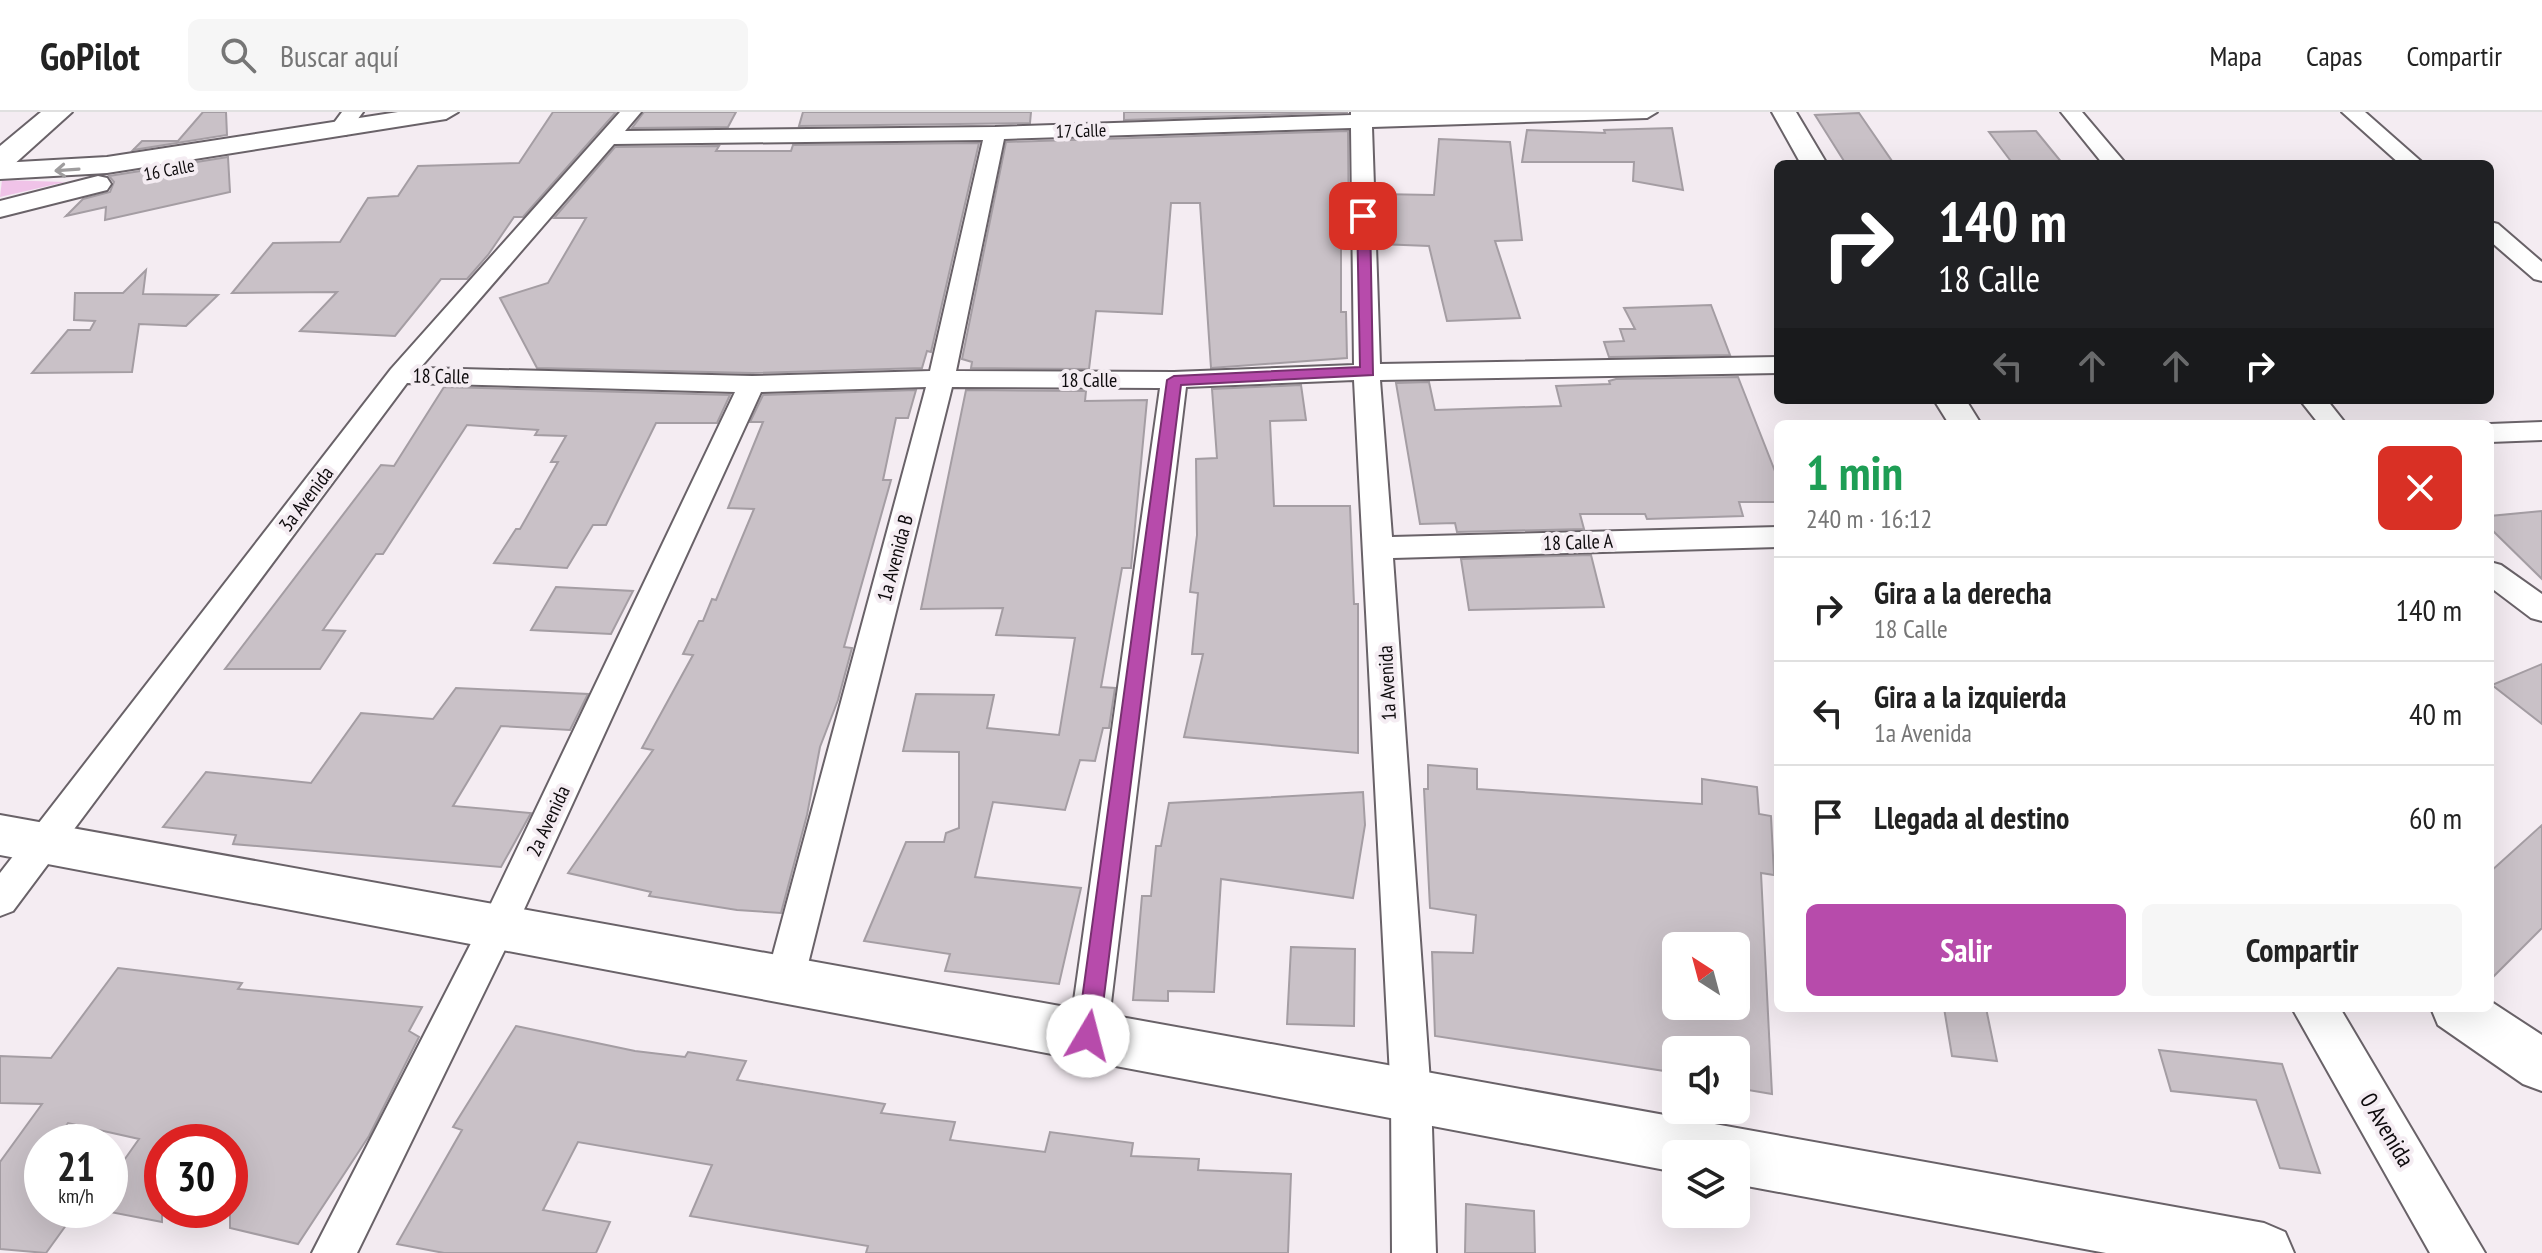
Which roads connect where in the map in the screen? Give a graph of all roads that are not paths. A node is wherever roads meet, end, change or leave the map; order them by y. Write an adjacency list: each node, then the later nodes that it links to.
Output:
1 (58, 112): 15 (main road)
2 (446, 112): 9 (street, 16 Calle)
3 (631, 112): 11 (street, 3a Avenida)
4 (1647, 112): 8 (street, 17 Calle)
5 (1784, 112): 12 (street)
6 (2071, 112): 13 (street)
7 (2352, 112): 14 (street)
8 (1361, 117): 10 (street, 17 Calle); 21 (street, 1a Avenida)
9 (346, 121): 16 (street, 16 Calle, one-way to 16); 17 (street, 16 Calle)
10 (995, 133): 11 (street, 17 Calle); 23 (street, 1a Avenida B)
11 (611, 138): 22 (street, 3a Avenida)
12 (1812, 160)
13 (2112, 160)
14 (2408, 160)
15 (0, 161)
16 (0, 171)
17 (0, 209)
18 (2494, 232): 19 (street)
19 (2542, 274)
20 (1774, 365): 21 (street, 18 Calle)
21 (1367, 372): 24 (street, 18 Calle); 31 (street, 1a Avenida)
22 (400, 375): 25 (street, 18 Calle); 34 (street, 3a Avenida)
23 (941, 379): 24 (street, 18 Calle); 25 (street, 18 Calle); 37 (street, 1a Avenida B)
24 (1174, 380): 40 (street)
25 (752, 384): 36 (street, 2a Avenida)
26 (2316, 404): 27 (street)
27 (2330, 420)
28 (2542, 431): 29 (street)
29 (2494, 433)
30 (1774, 537): 31 (street, 18 Calle A)
31 (1379, 548): 42 (street, 1a Avenida)
32 (2494, 575): 33 (street)
33 (2542, 610)
34 (22, 839): 35 (street, 3a Avenida); 36 (main road)
35 (0, 900)
36 (498, 927): 37 (main road); 45 (street, 2a Avenida)
37 (785, 980): 40 (main road)
38 (2317, 1012): 48 (street, 0 Avenida)
39 (2463, 1012): 41 (main road)
40 (1088, 1036): 42 (main road)
41 (2542, 1066)
42 (1411, 1096): 43 (main road); 46 (street, 1a Avenida)
43 (1662, 1142)
44 (1750, 1159): 47 (main road)
45 (334, 1253)
46 (1414, 1253)
47 (2264, 1253)
48 (2459, 1253)

